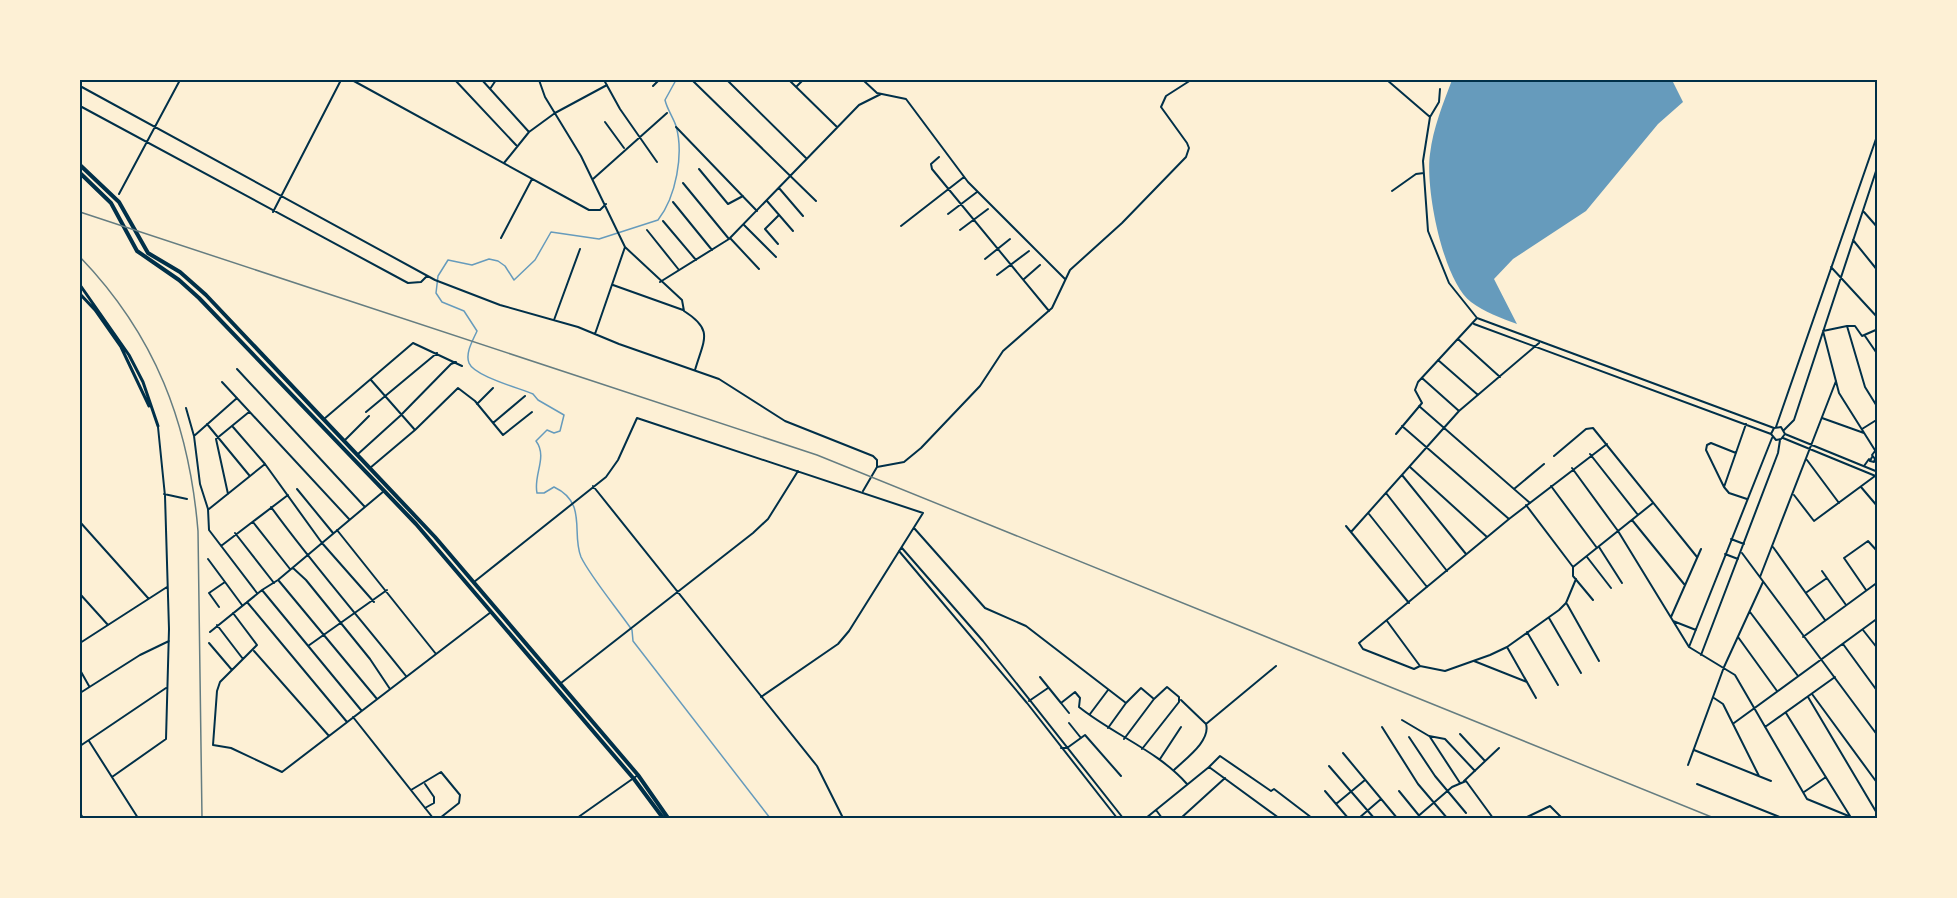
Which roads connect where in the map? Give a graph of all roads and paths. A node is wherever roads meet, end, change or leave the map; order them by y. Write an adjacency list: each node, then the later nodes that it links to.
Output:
1 (180, 80): 29 (street)
2 (341, 80): 60 (street)
3 (352, 80): 41 (street)
4 (455, 80): 36 (street)
5 (482, 80): 21 (street)
6 (496, 80): 21 (street)
7 (539, 80): 25 (street)
8 (604, 80): 18 (street)
9 (659, 80): 19 (street)
10 (692, 80): 47 (street)
11 (728, 80): 39 (street)
12 (789, 80): 20 (street)
13 (803, 80): 20 (street)
14 (863, 80): 23 (street)
15 (1191, 80): 103 (street)
16 (1387, 80): 27 (street)
17 (80, 86): 29 (street)
18 (607, 86): 25 (street); 34 (street)
19 (653, 86)
20 (797, 87): 31 (street)
21 (490, 89): 32 (street)
22 (1440, 89): 27 (street)
23 (881, 94): 31 (street); 49 (street)
24 (80, 106): 35 (street)
25 (555, 113): 32 (street); 51 (street)
26 (667, 113): 34 (street)
27 (1430, 117): 46 (street)
28 (605, 122): 37 (street)
29 (154, 126): 35 (street); 60 (street)
30 (676, 127): 59 (street)
31 (837, 127): 39 (street)
32 (528, 132): 36 (street)
33 (1877, 136): 96 (street)
34 (639, 137): 37 (street); 40 (street)
35 (146, 141): 58 (street); 69 (street)
36 (517, 146): 41 (street)
37 (625, 149): 51 (street)
38 (939, 157): 55 (street)
39 (807, 159): 47 (street)
40 (657, 162)
41 (504, 163): 50 (street)
42 (80, 165): 130 (main road)
43 (1878, 165): 48 (street)
44 (699, 169): 59 (street)
45 (80, 173): 131 (main road)
46 (1424, 173): 57 (street); 111 (street)
47 (791, 175): 54 (street); 62 (street)
48 (1874, 176): 52 (street); 67 (street)
49 (964, 177): 55 (street); 56 (street)
50 (532, 179): 64 (street); 81 (street)
51 (593, 179): 64 (street)
52 (1878, 180)
53 (683, 183): 82 (street)
54 (779, 188): 61 (street); 72 (street)
55 (949, 189): 65 (street); 76 (street)
56 (977, 192): 65 (street); 103 (street)
57 (1392, 192)
58 (119, 194)
59 (743, 196): 68 (street)
60 (281, 197): 69 (street); 101 (street)
61 (767, 200): 68 (street); 71 (street)
62 (816, 201)
63 (673, 202): 89 (street)
64 (606, 204): 86 (street)
65 (961, 205): 70 (street); 73 (street)
66 (988, 208): 73 (street)
67 (1863, 210): 77 (street); 84 (street)
68 (757, 211): 75 (street)
69 (273, 212): 101 (street)
70 (948, 214)
71 (779, 215): 80 (street); 85 (street)
72 (802, 216)
73 (973, 219): 79 (street); 88 (street)
74 (663, 221): 93 (street)
75 (743, 225): 82 (street); 91 (street)
76 (901, 226)
77 (1878, 228)
78 (647, 230): 98 (street)
79 (960, 230)
80 (793, 231)
81 (501, 238)
82 (729, 239): 89 (street); 97 (street)
83 (1010, 239): 88 (street)
84 (1853, 240): 99 (street); 102 (street)
85 (778, 244)
86 (625, 247): 105 (street); 107 (street)
87 (580, 249): 113 (street)
88 (998, 249): 92 (street); 94 (street)
89 (712, 250): 93 (street)
90 (1029, 250): 94 (street)
91 (776, 257)
92 (985, 259)
93 (696, 260): 98 (street)
94 (1010, 265): 100 (street); 104 (street)
95 (1040, 265): 104 (street)
96 (1831, 267): 102 (street); 162 (street)
97 (759, 269)
98 (679, 270): 105 (street)
99 (1878, 272)
100 (997, 275)
101 (427, 276): 113 (street)
102 (1842, 277): 112 (street); 117 (street)
103 (1065, 279): 110 (street)
104 (1023, 280): 110 (street)
105 (660, 282): 109 (street)
106 (80, 285): 144 (street)
107 (613, 285): 109 (street); 118 (street)
108 (80, 294): 144 (street)
109 (684, 311): 129 (street)
110 (1049, 311): 187 (street)
111 (1477, 318): 114 (street); 121 (street)
112 (1878, 318)
113 (554, 320): 118 (street)
114 (1474, 324): 120 (street); 122 (street)
115 (1847, 326): 117 (street); 119 (street); 146 (street)
116 (1878, 328): 119 (street)
117 (1823, 331): 135 (street); 166 (street)
118 (595, 334): 129 (street)
119 (1865, 336): 124 (street)
120 (1458, 339): 125 (street); 132 (street)
121 (1540, 342): 122 (street); 162 (street)
122 (1535, 346): 132 (street); 158 (street)
123 (437, 353): 126 (street); 134 (street); 139 (street)
124 (1878, 355)
125 (1438, 360): 133 (street); 138 (street)
126 (456, 363): 127 (street); 151 (street)
127 (462, 366)
128 (237, 369): 214 (street)
129 (695, 370): 187 (street)
130 (277, 371): 131 (main road); 154 (main road)
131 (272, 375): 202 (main road)
132 (1500, 377): 138 (street)
133 (1422, 378): 143 (street); 147 (street)
134 (371, 380): 139 (street); 154 (street)
135 (1836, 381): 153 (street); 165 (street)
136 (222, 382): 141 (street)
137 (493, 388): 142 (street)
138 (1478, 395): 147 (street)
139 (386, 396): 149 (street); 151 (street)
140 (525, 396): 156 (street)
141 (237, 399): 148 (street); 157 (street)
142 (477, 404): 156 (street); 164 (street)
143 (1418, 406): 160 (street); 163 (street)
144 (150, 407): 159 (street)
145 (186, 408): 169 (street)
146 (1878, 408)
147 (1459, 411): 163 (street)
148 (249, 412): 161 (street); 221 (street)
149 (366, 412)
150 (532, 412): 156 (street)
151 (400, 413): 164 (street); 179 (street)
152 (369, 416): 172 (street)
153 (1822, 418): 165 (street); 174 (street)
154 (323, 419): 172 (main road)
155 (1878, 419): 165 (street)
156 (493, 423)
157 (207, 424): 169 (street); 170 (street)
158 (1746, 424): 168 (street); 178 (street)
159 (158, 426): 205 (street)
160 (1401, 426): 167 (street); 175 (street)
161 (233, 427): 170 (street); 184 (street)
162 (1775, 428): 166 (street); 168 (street)
163 (1444, 429): 175 (street); 201 (street)
164 (415, 430): 189 (street)
165 (1863, 431): 177 (street)
166 (1784, 432): 171 (street); 174 (street)
167 (1395, 434)
168 (1772, 435): 171 (street); 210 (street)
169 (194, 436): 218 (street)
170 (219, 437): 194 (street); 206 (street)
171 (1781, 439): 176 (street); 238 (street)
172 (344, 441): 179 (main road)
173 (1607, 444): 180 (street); 182 (street); 213 (street)
174 (1813, 445): 176 (street); 186 (street)
175 (1427, 448): 188 (street); 222 (street)
176 (1811, 449): 183 (street); 195 (street)
177 (1875, 451): 181 (street); 186 (street)
178 (1736, 453): 198 (street); 198 (street)
179 (357, 454): 189 (main road)
180 (1590, 454): 190 (street); 220 (street)
181 (1878, 455)
182 (1554, 456)
183 (1807, 460): 208 (street); 212 (street)
184 (265, 464): 194 (street); 207 (street)
185 (1544, 464): 201 (street)
186 (1864, 466): 192 (street)
187 (877, 467): 203 (street)
188 (1410, 467): 193 (street); 235 (street)
189 (370, 468): 263 (main road)
190 (1572, 468): 197 (street); 231 (street)
191 (798, 471): 196 (street); 203 (street); 275 (street)
192 (1878, 472)
193 (1402, 475): 204 (street); 247 (street)
194 (250, 476): 206 (street)
195 (1876, 476): 199 (street)
196 (592, 486): 263 (street); 275 (street)
197 (1551, 486): 211 (street); 242 (street)
198 (1724, 487): 210 (street)
199 (1861, 487): 212 (street); 217 (street)
200 (297, 489): 233 (street)
201 (1514, 489): 211 (street)
202 (384, 490): 214 (street); 288 (main road)
203 (862, 491): 228 (street)
204 (1386, 493): 219 (street); 256 (street)
205 (164, 494): 209 (street); 269 (street)
206 (228, 494): 218 (street)
207 (288, 495): 216 (street); 237 (street)
208 (1794, 495): 212 (street); 240 (street)
209 (187, 499)
210 (1747, 499): 236 (street)
211 (1530, 503): 215 (street)
212 (1839, 503)
213 (1653, 504): 220 (street); 251 (street)
214 (364, 506): 221 (street)
215 (1527, 506): 222 (street); 254 (street)
216 (271, 507): 224 (street); 249 (street)
217 (1878, 507)
218 (208, 509): 239 (street)
219 (1369, 513): 232 (street); 270 (street)
220 (1638, 515): 223 (street)
221 (349, 519): 230 (street)
222 (1509, 519): 235 (street)
223 (1632, 520): 231 (street); 268 (street)
224 (252, 521): 234 (street); 255 (street)
225 (80, 522): 227 (street)
226 (1346, 526): 232 (street)
227 (84, 528): 229 (street); 279 (street)
228 (914, 528): 241 (street); 340 (street)
229 (80, 530)
230 (337, 530): 233 (street); 273 (street)
231 (1618, 531): 242 (street); 294 (street)
232 (1351, 532): 283 (street)
233 (333, 533): 237 (street)
234 (235, 534): 239 (street); 266 (street)
235 (1488, 537): 247 (street)
236 (1731, 539): 238 (street); 248 (street)
237 (322, 543): 249 (street); 282 (street)
238 (1744, 544): 245 (street)
239 (221, 546): 278 (street)
240 (1773, 546): 258 (street); 276 (street)
241 (902, 548): 244 (street); 352 (street)
242 (1598, 548): 250 (street); 267 (street)
243 (1701, 549): 251 (street)
244 (899, 552): 345 (street); 352 (street)
245 (1741, 552): 253 (street); 258 (street)
246 (1878, 552): 274 (street)
247 (1466, 554): 256 (street)
248 (1725, 554): 253 (street); 301 (street)
249 (306, 555): 255 (street); 291 (street)
250 (1587, 557): 254 (street); 271 (street)
251 (1697, 557): 268 (street)
252 (208, 559): 262 (street)
253 (1738, 559): 317 (street)
254 (1574, 567): 260 (street)
255 (291, 569): 261 (street); 297 (street)
256 (1447, 571): 270 (street)
257 (1822, 571): 259 (street)
258 (1760, 577): 264 (street)
259 (1827, 578): 276 (street); 285 (street)
260 (1576, 579): 280 (street); 284 (street)
261 (278, 580): 266 (street); 304 (street)
262 (225, 582): 286 (street); 287 (street)
263 (474, 582): 333 (main road)
264 (1763, 582): 289 (street); 306 (street)
265 (1878, 582): 274 (street)
266 (274, 583): 272 (street)
267 (1622, 583)
268 (1684, 584): 294 (street)
269 (167, 586): 279 (street); 307 (street)
270 (1427, 587): 283 (street)
271 (1611, 588)
272 (262, 590): 278 (street); 311 (street)
273 (387, 590): 282 (street); 316 (street)
274 (1866, 590): 285 (street)
275 (677, 592): 333 (street); 345 (street)
276 (1806, 593): 295 (street)
277 (80, 594): 298 (street)
278 (257, 594): 281 (street)
279 (148, 597): 298 (street)
280 (1593, 600)
281 (247, 602): 286 (street); 362 (street)
282 (374, 602): 291 (street)
283 (1409, 603): 296 (street)
284 (1566, 603): 292 (street); 321 (street)
285 (1846, 604): 295 (street)
286 (242, 606): 290 (street)
287 (219, 607)
288 (491, 612): 316 (street); 336 (main road)
289 (1750, 612): 305 (street); 328 (street)
290 (233, 613): 299 (street); 315 (street)
291 (357, 614): 297 (street); 329 (street)
292 (1549, 617): 303 (street); 327 (street)
293 (1878, 618): 300 (street)
294 (1672, 619): 301 (street); 313 (street)
295 (1825, 620): 306 (street)
296 (1387, 621): 323 (street); 323 (street)
297 (339, 624): 304 (street); 339 (street)
298 (108, 625): 308 (street)
299 (218, 626): 302 (street); 318 (street)
300 (1862, 629): 310 (street); 314 (street)
301 (1696, 630): 313 (street)
302 (210, 632)
303 (1527, 633): 312 (street); 334 (street)
304 (324, 634): 311 (street); 349 (street)
305 (1738, 637): 324 (street); 341 (street)
306 (1803, 637): 319 (street)
307 (169, 641): 335 (street); 337 (street)
308 (80, 643)
309 (209, 643): 326 (street)
310 (1843, 644): 319 (street); 342 (street)
311 (308, 646): 356 (street)
312 (1507, 646): 320 (street); 332 (street)
313 (1689, 648): 317 (street)
314 (1878, 649)
315 (254, 651): 318 (street); 372 (street)
316 (436, 654): 329 (street)
317 (1701, 656): 324 (street)
318 (244, 659): 326 (street)
319 (1821, 660): 328 (street); 331 (street)
320 (1473, 661): 323 (street); 332 (street)
321 (1599, 661)
322 (1276, 666): 365 (street)
323 (1420, 666)
324 (1724, 667): 348 (street); 355 (street)
325 (80, 670): 335 (street)
326 (232, 670): 372 (street)
327 (1581, 673)
328 (1798, 676): 341 (street)
329 (406, 677): 339 (street)
330 (1040, 677): 338 (street)
331 (1835, 677): 344 (street); 370 (street)
332 (1527, 682): 347 (street)
333 (561, 683): 336 (street); 392 (main road)
334 (1558, 684)
335 (90, 687): 343 (street)
336 (557, 687): 398 (main road)
337 (166, 688): 377 (street); 395 (street)
338 (1048, 688): 352 (street); 353 (street)
339 (390, 689): 349 (street)
340 (1108, 690): 354 (street); 359 (street)
341 (1777, 691): 355 (street)
342 (1878, 692)
343 (80, 693)
344 (1812, 694): 346 (street); 406 (street)
345 (761, 697): 431 (street)
346 (1808, 697): 358 (street); 421 (street)
347 (1536, 698)
348 (1714, 698): 364 (street); 383 (street)
349 (377, 699): 356 (street)
350 (1154, 699): 351 (street); 354 (street); 376 (street)
351 (1180, 699): 365 (street); 382 (street)
352 (1028, 702): 379 (street); 380 (street)
353 (1060, 703): 357 (street); 359 (street)
354 (1126, 703): 368 (street)
355 (1754, 707): 364 (street); 367 (street)
356 (361, 711): 360 (street)
357 (1069, 712)
358 (1786, 712): 367 (street); 397 (street)
359 (1089, 715): 368 (street)
360 (353, 717): 362 (street); 407 (street)
361 (1401, 720): 373 (street)
362 (347, 722): 372 (street)
363 (1069, 723): 375 (street)
364 (1734, 723): 394 (street)
365 (1206, 724): 390 (street)
366 (1182, 727): 385 (street)
367 (1765, 727): 412 (street)
368 (1107, 728): 376 (street)
369 (1382, 728): 414 (street)
370 (1877, 734)
371 (1460, 735): 386 (street)
372 (329, 736)
373 (1428, 736): 391 (street); 402 (street)
374 (1409, 737): 411 (street)
375 (1081, 738): 380 (street); 393 (street)
376 (1124, 739): 382 (street)
377 (88, 741): 378 (street); 395 (street)
378 (80, 746)
379 (1061, 748): 380 (street); 432 (street)
380 (1067, 748): 433 (street)
381 (1499, 748): 386 (street)
382 (1142, 749): 385 (street)
383 (1694, 750): 387 (street); 394 (street)
384 (1343, 753): 399 (street)
385 (1160, 759): 390 (street)
386 (1485, 761): 391 (street)
387 (1688, 765)
388 (1329, 766): 409 (street)
389 (1209, 767): 396 (street); 404 (street); 438 (street)
390 (1174, 771): 404 (street)
391 (1475, 771): 400 (street)
392 (638, 775): 398 (street); 430 (main road)
393 (1121, 776)
394 (1759, 776): 401 (street)
395 (111, 777): 425 (street)
396 (1226, 777): 436 (street); 437 (street)
397 (1826, 777): 412 (street); 423 (street)
398 (634, 779): 428 (street); 429 (main road)
399 (1365, 780): 409 (street); 413 (street)
400 (1464, 781): 402 (street); 444 (street)
401 (1771, 781)
402 (1460, 783): 411 (street)
403 (425, 784): 407 (street); 416 (street); 427 (street)
404 (1187, 784): 417 (street)
405 (1697, 784): 447 (street)
406 (1878, 784)
407 (411, 790): 416 (street)
408 (1325, 791): 415 (street)
409 (1351, 791): 415 (street); 418 (street)
410 (1399, 791): 422 (street)
411 (1447, 791): 414 (street); 420 (street)
412 (1803, 793): 423 (street)
413 (1381, 799): 418 (street); 442 (street)
414 (1434, 803): 422 (street); 443 (street)
415 (1336, 804): 439 (street)
416 (425, 808): 426 (street)
417 (1156, 810): 434 (street); 435 (street)
418 (1367, 810): 440 (street); 441 (street)
419 (80, 813): 424 (street)
420 (1466, 813)
421 (1877, 817)
422 (1419, 818)
423 (1851, 818)
424 (83, 819)
425 (138, 819)
426 (433, 819)
427 (440, 819)
428 (577, 819)
429 (663, 819)
430 (668, 819)
431 (843, 819)
432 (1117, 819)
433 (1123, 819)
434 (1146, 819)
435 (1162, 819)
436 (1181, 819)
437 (1279, 819)
438 (1312, 819)
439 (1348, 819)
440 (1359, 819)
441 (1374, 819)
442 (1397, 819)
443 (1447, 819)
444 (1493, 819)
445 (1525, 819): 446 (street)
446 (1562, 819)
447 (1782, 819)

